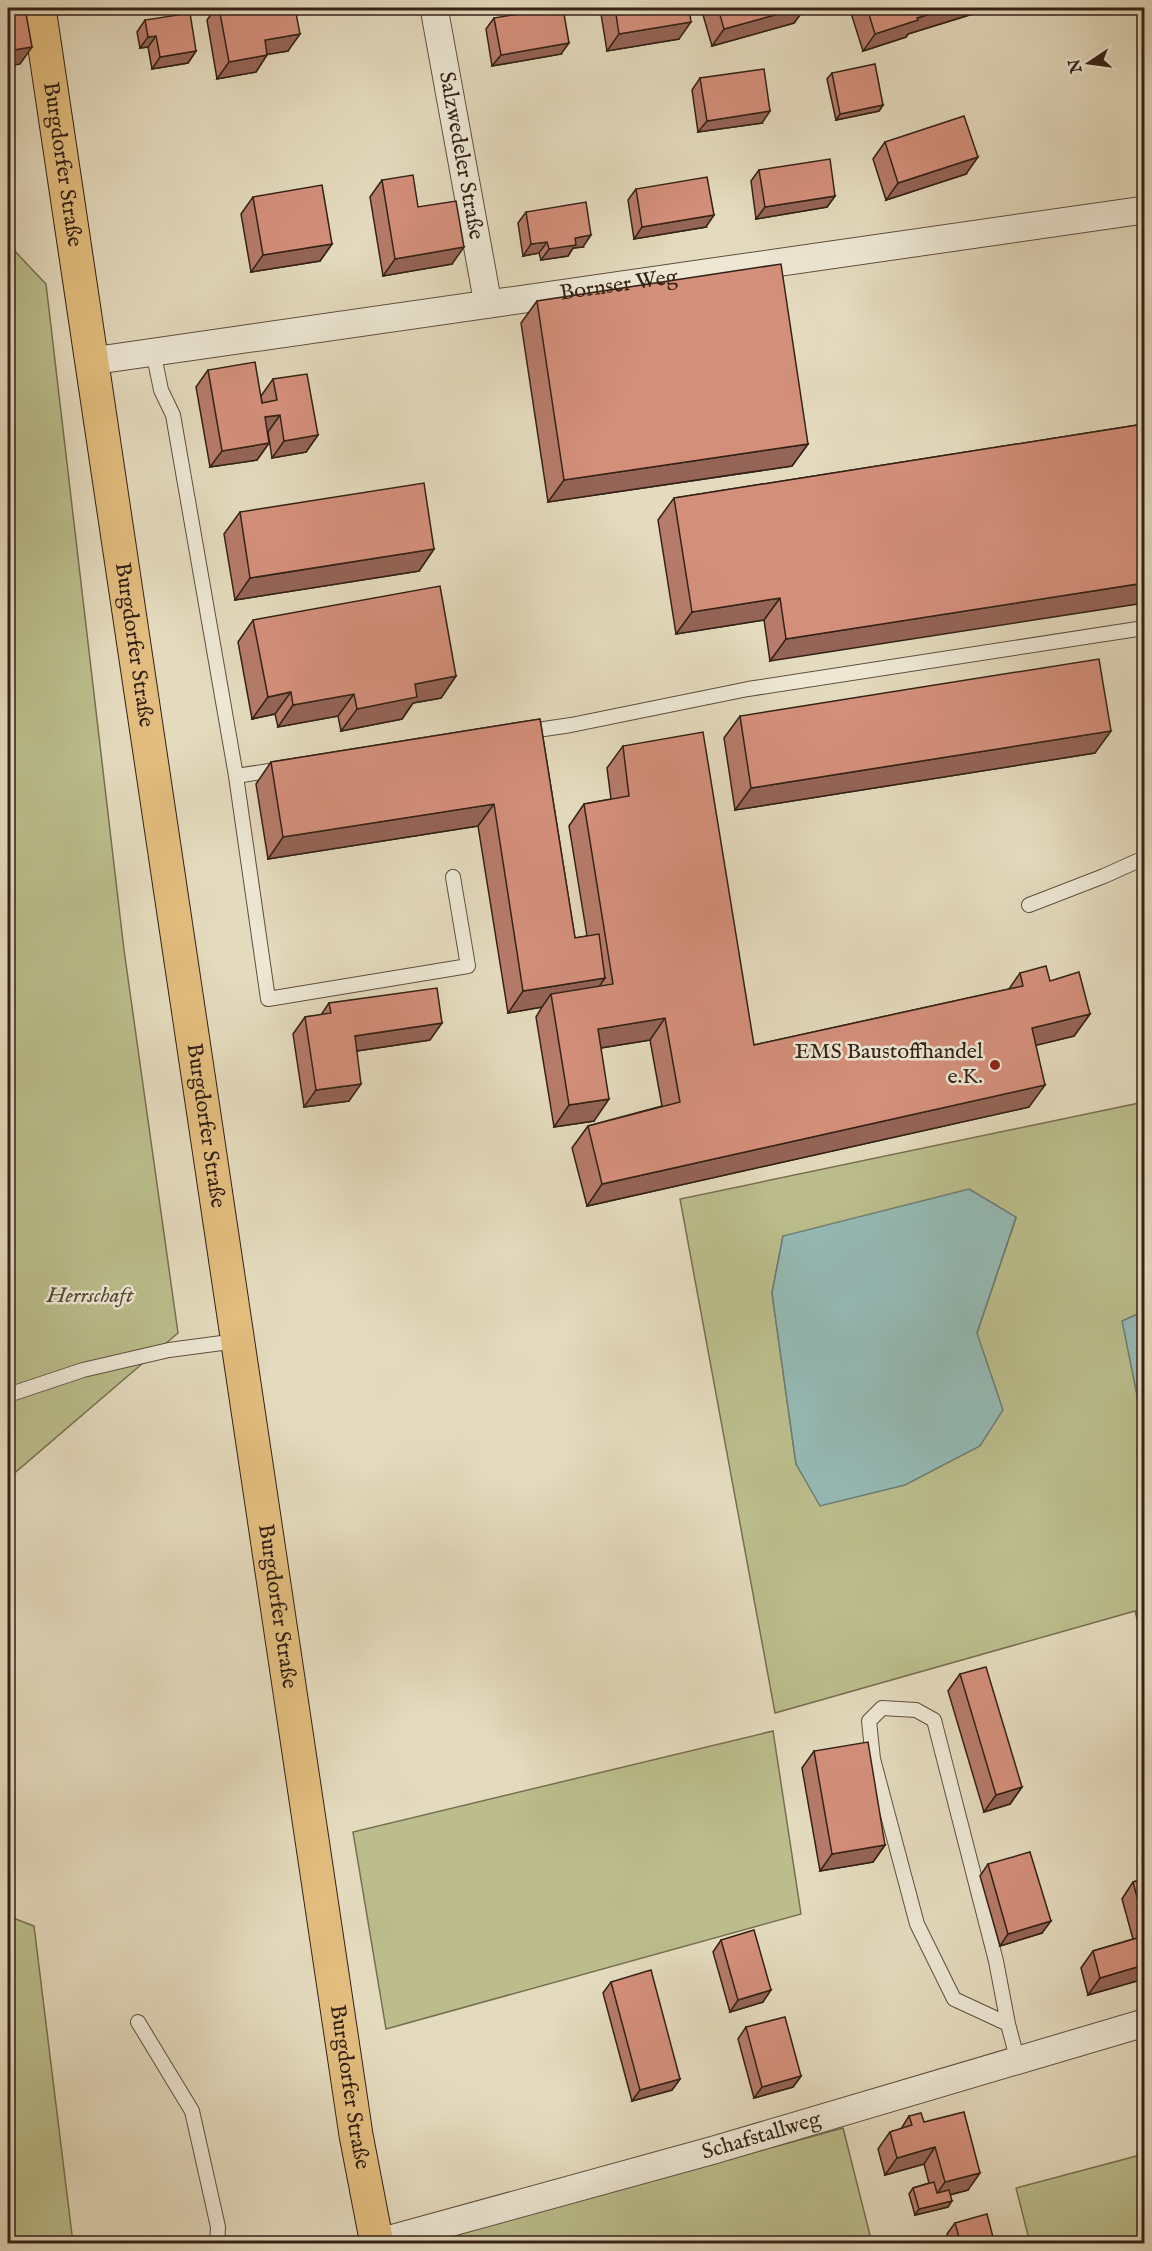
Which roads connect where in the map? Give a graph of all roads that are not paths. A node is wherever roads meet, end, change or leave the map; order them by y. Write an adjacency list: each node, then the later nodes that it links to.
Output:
1 (39, 8): 6 (main road, Burgdorfer Straße)
2 (434, 8): 4 (street, Salzwedeler Straße)
3 (1144, 210): 4 (street, Bornser Weg)
4 (488, 304): 5 (street, Bornser Weg)
5 (153, 351): 6 (street, Bornser Weg); 10 (lane)
6 (92, 360): 14 (main road, Burgdorfer Straße)
7 (1144, 628): 8 (lane)
8 (513, 734)
9 (294, 768): 10 (lane)
10 (236, 776): 12 (lane)
11 (1144, 858): 13 (lane)
12 (453, 877)
13 (1029, 904)
14 (237, 1341): 15 (lane); 20 (main road, Burgdorfer Straße)
15 (8, 1395)
16 (138, 2022): 21 (lane)
17 (1144, 2023): 19 (street, Schafstallweg)
18 (1008, 2024): 18 (lane); 19 (lane)
19 (1018, 2062): 20 (street, Schafstallweg)
20 (376, 2243)
21 (218, 2244)

